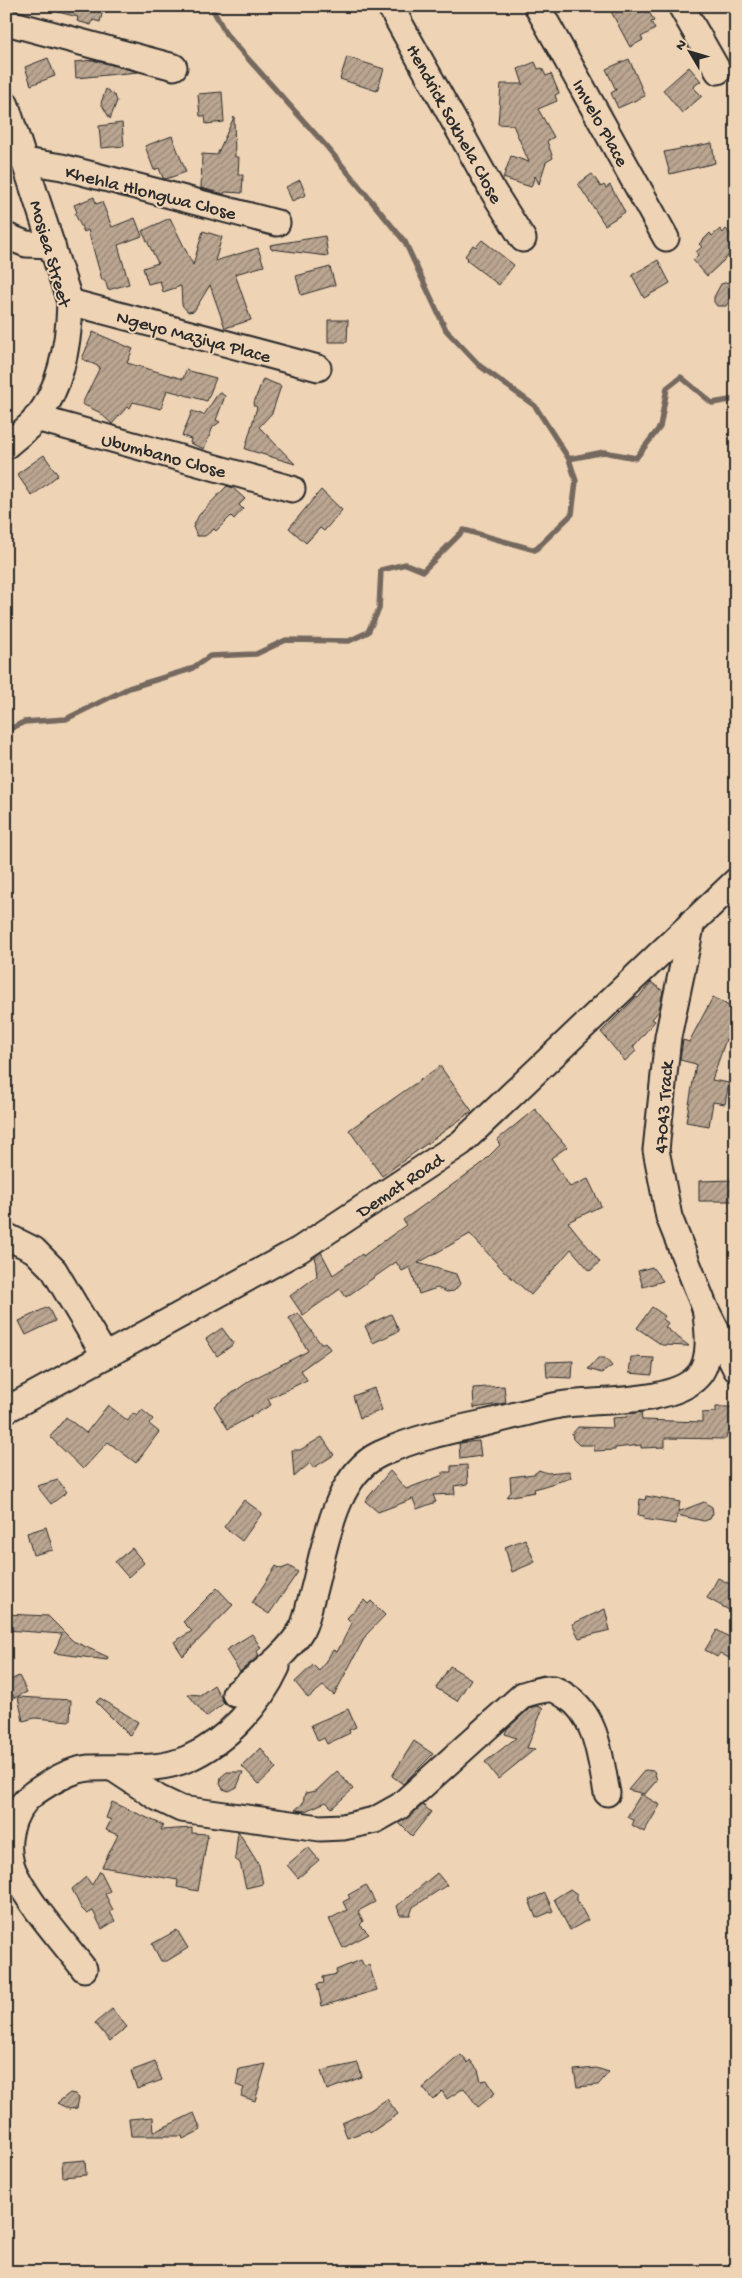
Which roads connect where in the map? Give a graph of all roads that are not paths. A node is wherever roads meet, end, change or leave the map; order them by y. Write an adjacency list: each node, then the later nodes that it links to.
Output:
1 (390, 6): 12 (street, Hendrick Sokhela Close)
2 (537, 6): 11 (street, Imvelo Place)
3 (681, 6): 6 (street)
4 (6, 22): 5 (street)
5 (174, 67)
6 (718, 71)
7 (6, 105): 8 (street, Mosiea Street)
8 (25, 161): 9 (street, Khehla Hlongwa Close); 13 (street, Mosiea Street)
9 (277, 223)
10 (6, 236): 13 (street)
11 (666, 238)
12 (523, 239)
13 (52, 245): 14 (street, Mosiea Street)
14 (70, 302): 15 (street, Ngeyo Maziya Place); 16 (street, Mosiea Street)
15 (318, 368)
16 (36, 418): 17 (street, Mosiea Street); 18 (street, Ubumbano Close)
17 (6, 446)
18 (292, 489)
19 (736, 881): 20 (street, Demat Road)
20 (692, 922): 22 (street, 47043 Track); 23 (street, Demat Road)
21 (6, 1236): 23 (street)
22 (704, 1308): 24 (street, 47043 Track); 26 (street)
23 (105, 1356): 25 (street, Demat Road)
24 (736, 1370)
25 (6, 1410)
26 (282, 1656): 27 (street); 28 (street)
27 (235, 1694)
28 (114, 1769): 29 (street); 30 (street)
29 (607, 1793)
30 (84, 1969)

